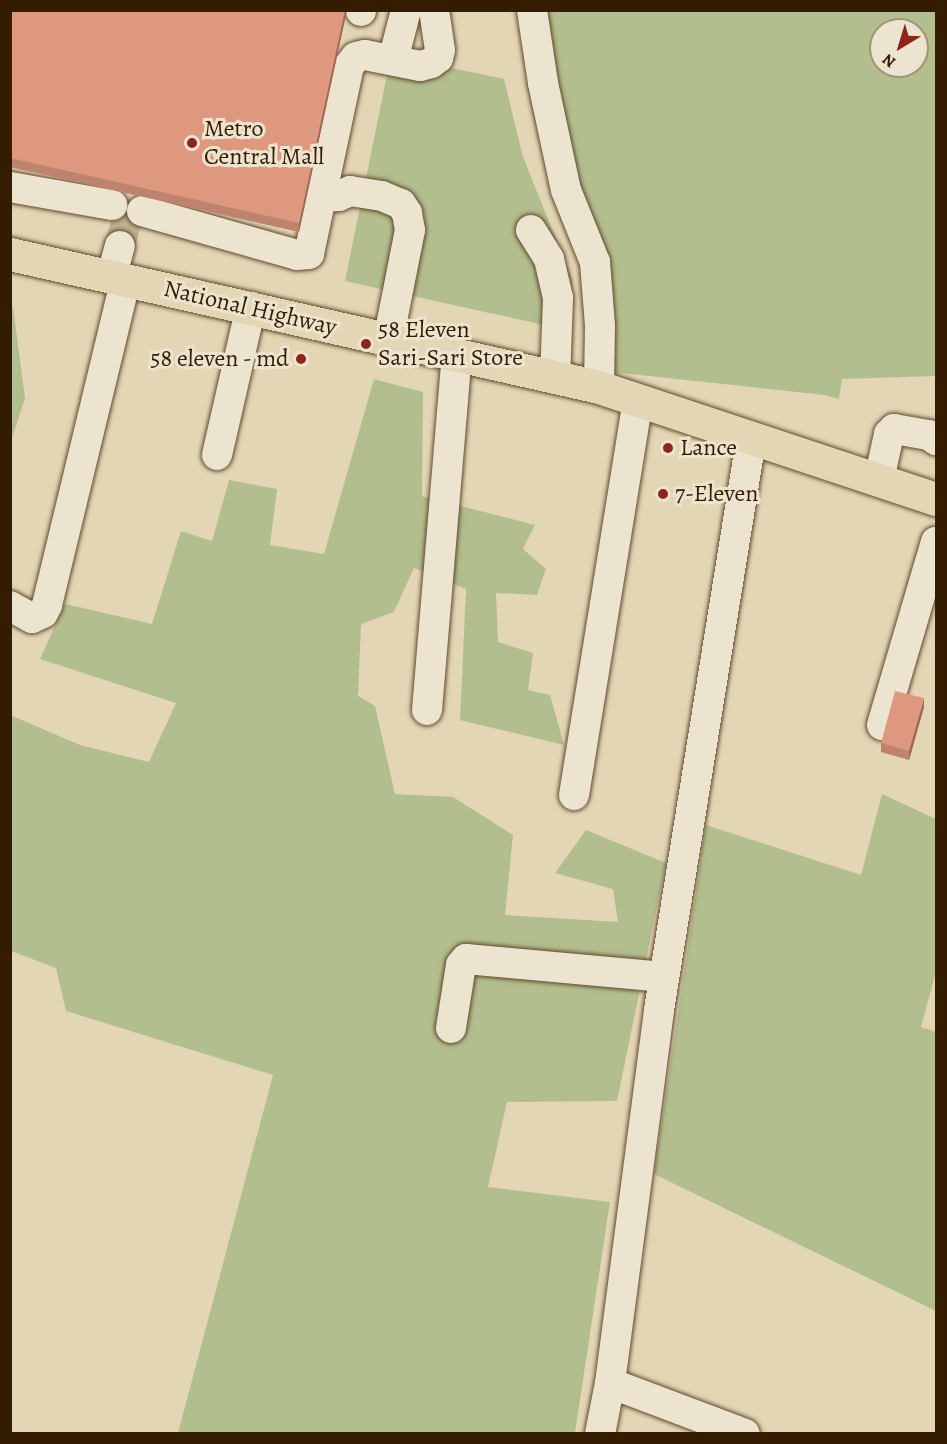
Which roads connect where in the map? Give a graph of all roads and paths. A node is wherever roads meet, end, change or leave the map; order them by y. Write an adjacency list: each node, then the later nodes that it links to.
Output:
1 (406, 10): 4 (street)
2 (434, 10): 4 (street)
3 (532, 10): 16 (street)
4 (393, 60): 6 (street)
5 (10, 187): 7 (street)
6 (320, 197): 8 (street); 13 (street)
7 (112, 205)
8 (142, 211)
9 (531, 230): 15 (street)
10 (10, 254): 11 (main road, National Highway)
11 (120, 267): 12 (main road, National Highway); 24 (street)
12 (251, 307): 13 (main road, National Highway); 20 (street)
13 (388, 341): 14 (main road, National Highway)
14 (457, 355): 15 (main road, National Highway); 25 (street)
15 (555, 378): 16 (main road, National Highway)
16 (599, 387): 17 (main road, National Highway)
17 (638, 400): 18 (main road, National Highway); 27 (street)
18 (751, 440): 21 (main road, National Highway); 28 (street)
19 (936, 440): 21 (street)
20 (217, 454)
21 (879, 480): 22 (main road, National Highway)
22 (935, 494)
23 (936, 542): 26 (street)
24 (10, 606)
25 (427, 710)
26 (882, 725)
27 (574, 795)
28 (664, 977): 29 (street); 30 (street)
29 (451, 1028)
30 (610, 1383): 31 (street); 32 (street)
31 (600, 1434)
32 (745, 1434)

